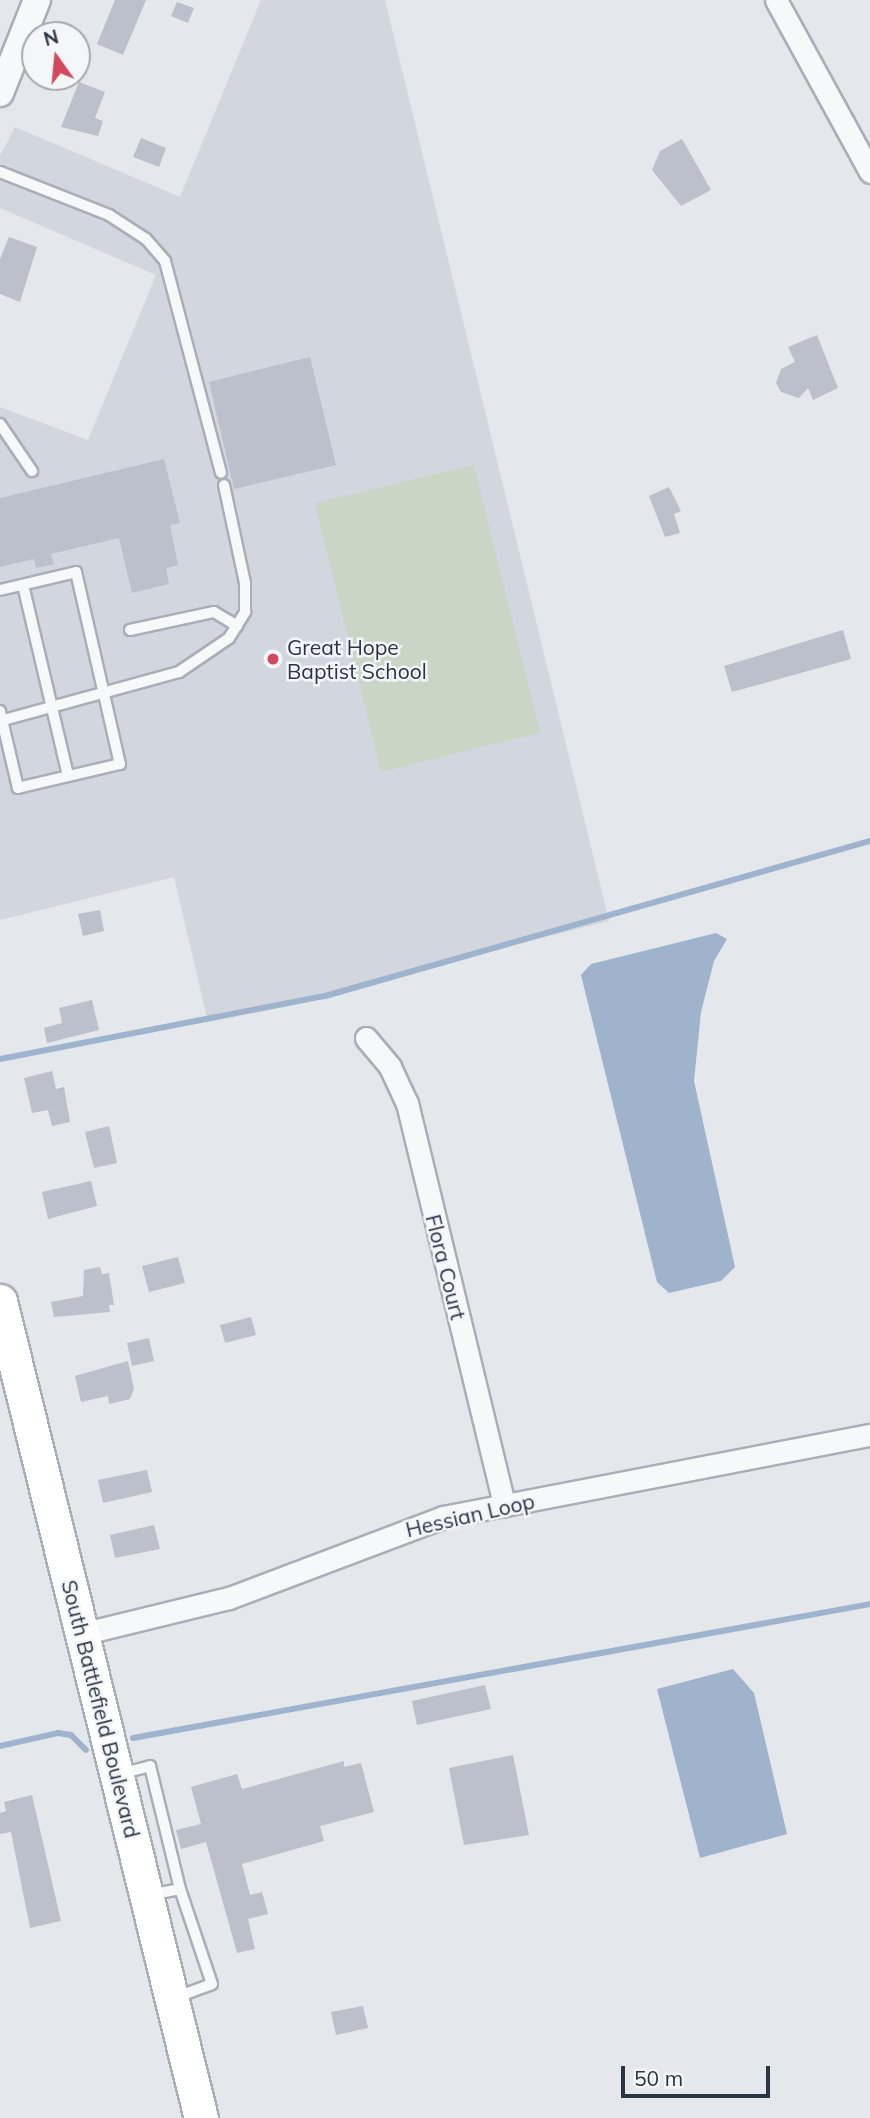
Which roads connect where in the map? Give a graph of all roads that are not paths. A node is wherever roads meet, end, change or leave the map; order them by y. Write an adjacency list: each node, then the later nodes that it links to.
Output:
1 (37, 0): 3 (street)
2 (776, 0): 5 (street)
3 (0, 93)
4 (0, 172): 8 (lane)
5 (870, 172)
6 (0, 424): 7 (lane)
7 (32, 471)
8 (221, 473)
9 (224, 485): 12 (lane)
10 (23, 585): 11 (lane); 14 (lane); 15 (lane)
11 (0, 590)
12 (237, 625): 13 (lane); 14 (lane)
13 (130, 630)
14 (104, 695): 15 (lane); 17 (lane)
15 (52, 708): 16 (lane); 17 (lane)
16 (1, 718): 17 (lane)
17 (68, 776)
18 (366, 1038): 21 (street, Flora Court)
19 (0, 1301): 22 (main road, South Battlefield Boulevard)
20 (870, 1434): 21 (street, Hessian Loop)
21 (504, 1506): 22 (street, Hessian Loop)
22 (81, 1633): 23 (main road, South Battlefield Boulevard)
23 (117, 1774): 24 (lane); 25 (main road, South Battlefield Boulevard)
24 (180, 1889): 25 (lane); 26 (lane)
25 (147, 1896): 26 (main road, South Battlefield Boulevard)
26 (172, 1998): 27 (main road, South Battlefield Boulevard)
27 (201, 2118)

